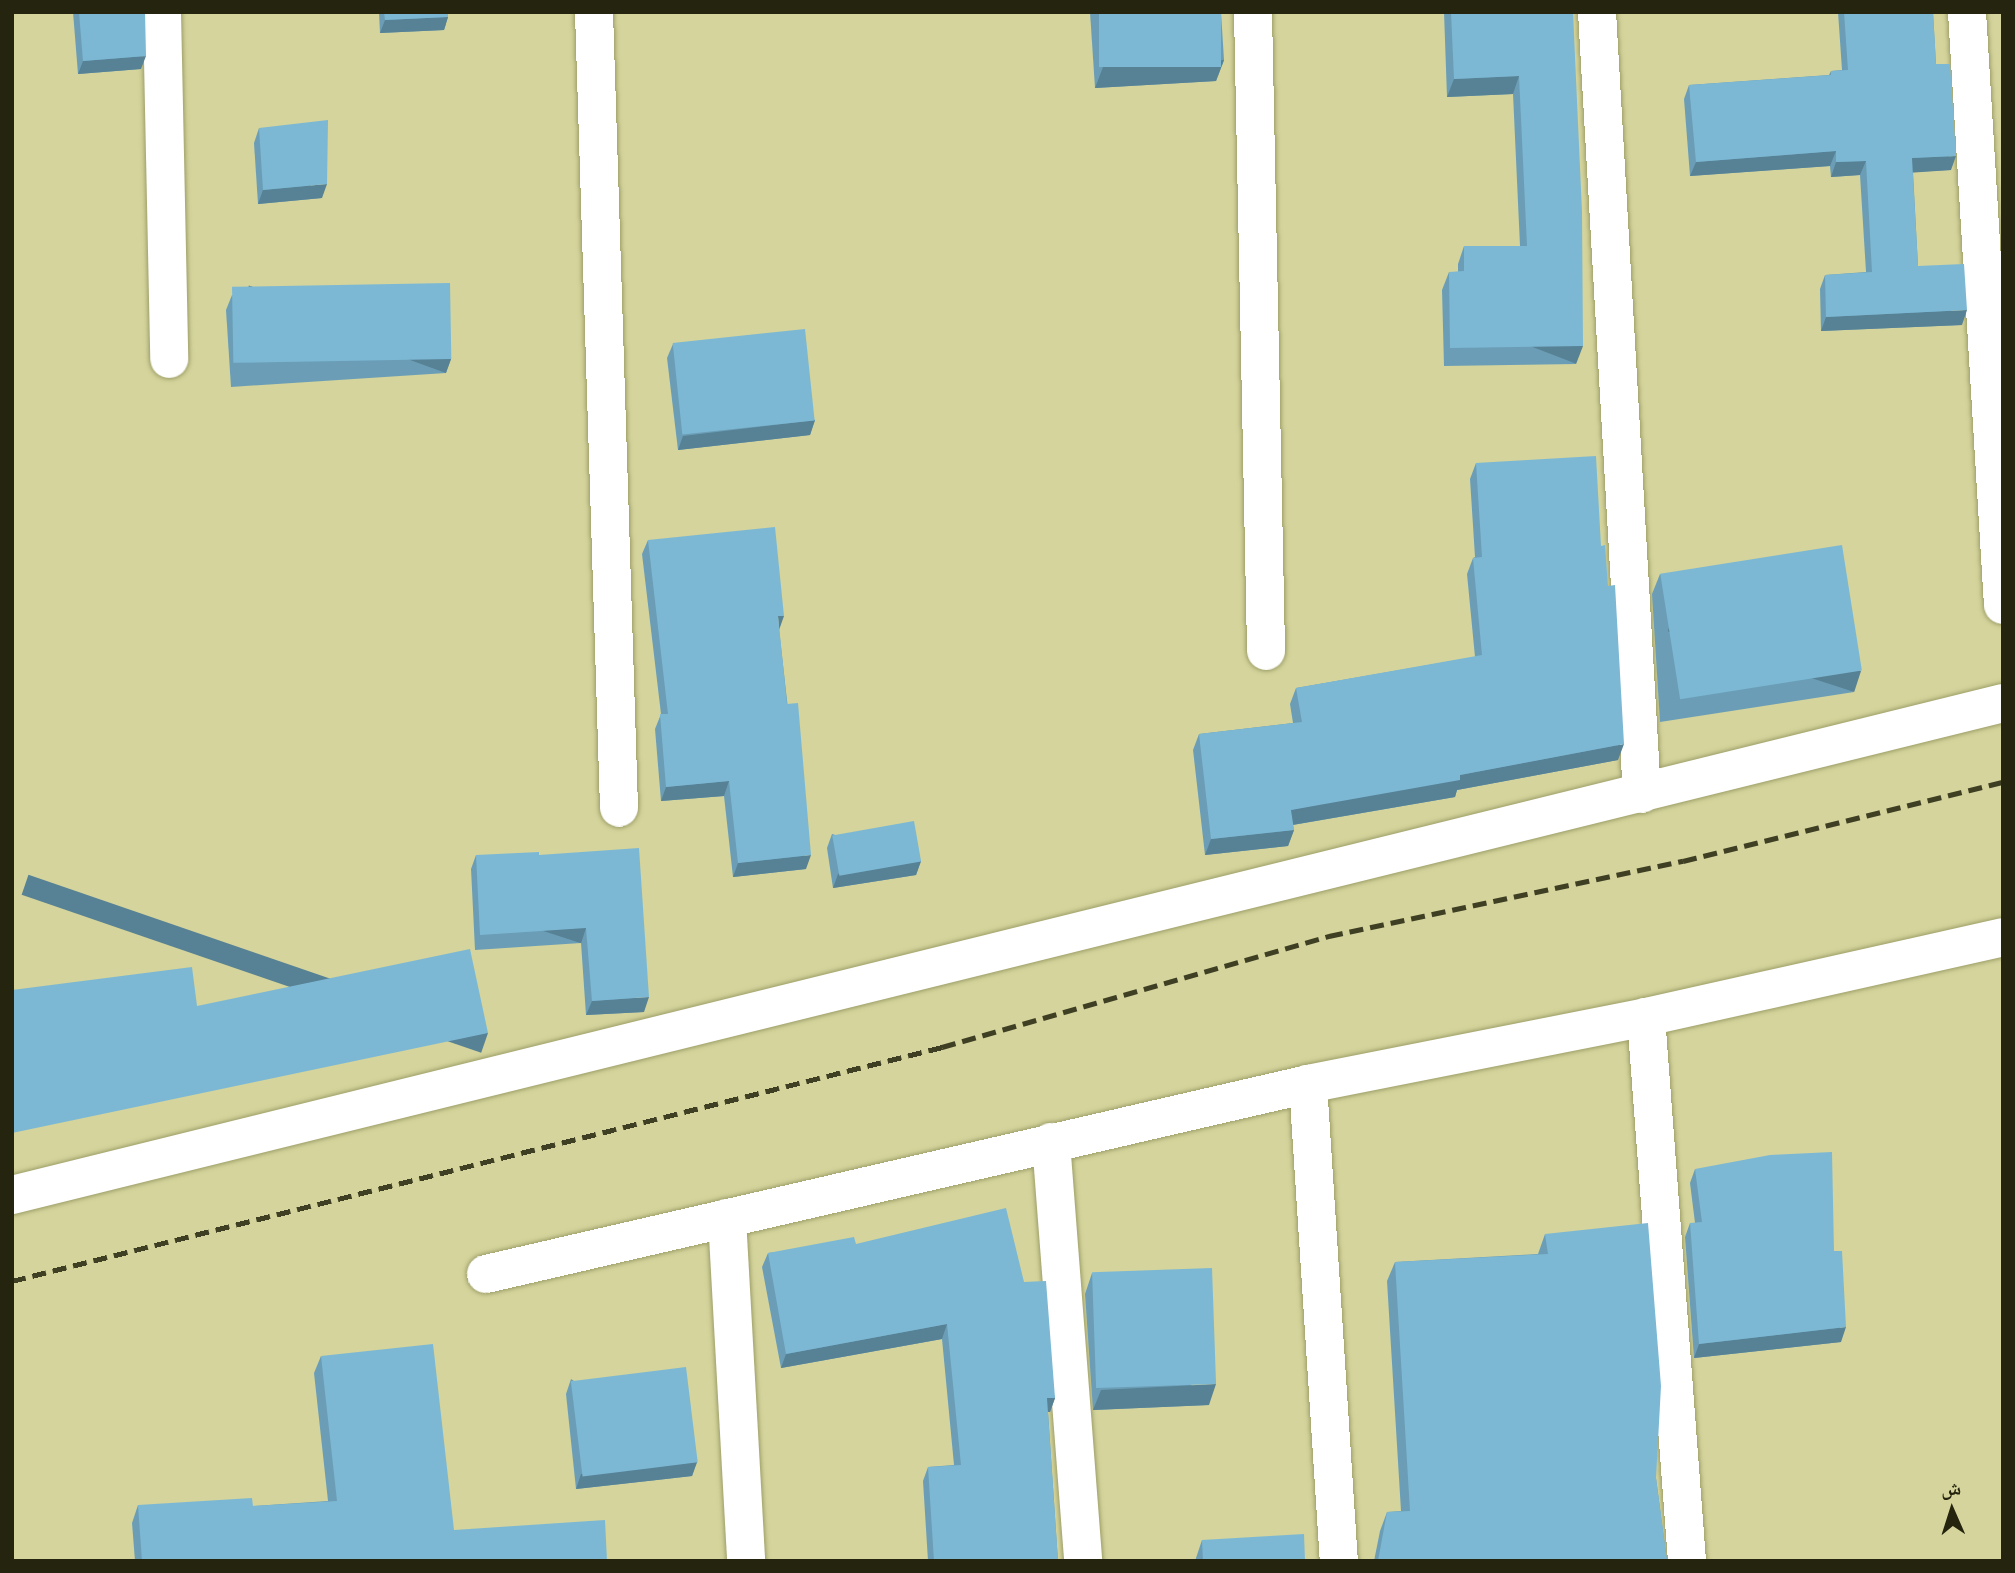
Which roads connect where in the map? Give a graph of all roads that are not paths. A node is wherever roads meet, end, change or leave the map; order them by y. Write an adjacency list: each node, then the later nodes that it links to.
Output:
1 (162, 12): 6 (street)
2 (594, 12): 11 (street)
3 (1253, 12): 8 (street)
4 (1597, 12): 10 (street)
5 (1967, 12): 7 (street)
6 (169, 359)
7 (2003, 605)
8 (1266, 651)
9 (2003, 704): 10 (street)
10 (1642, 794): 16 (street)
11 (619, 808)
12 (2003, 937): 13 (street)
13 (1646, 1017): 14 (street); 22 (street)
14 (1308, 1084): 15 (street); 21 (street)
15 (1051, 1142): 17 (street); 20 (street)
16 (12, 1195)
17 (727, 1218): 18 (street); 19 (street)
18 (486, 1274)
19 (746, 1561)
20 (1083, 1561)
21 (1339, 1561)
22 (1687, 1561)

